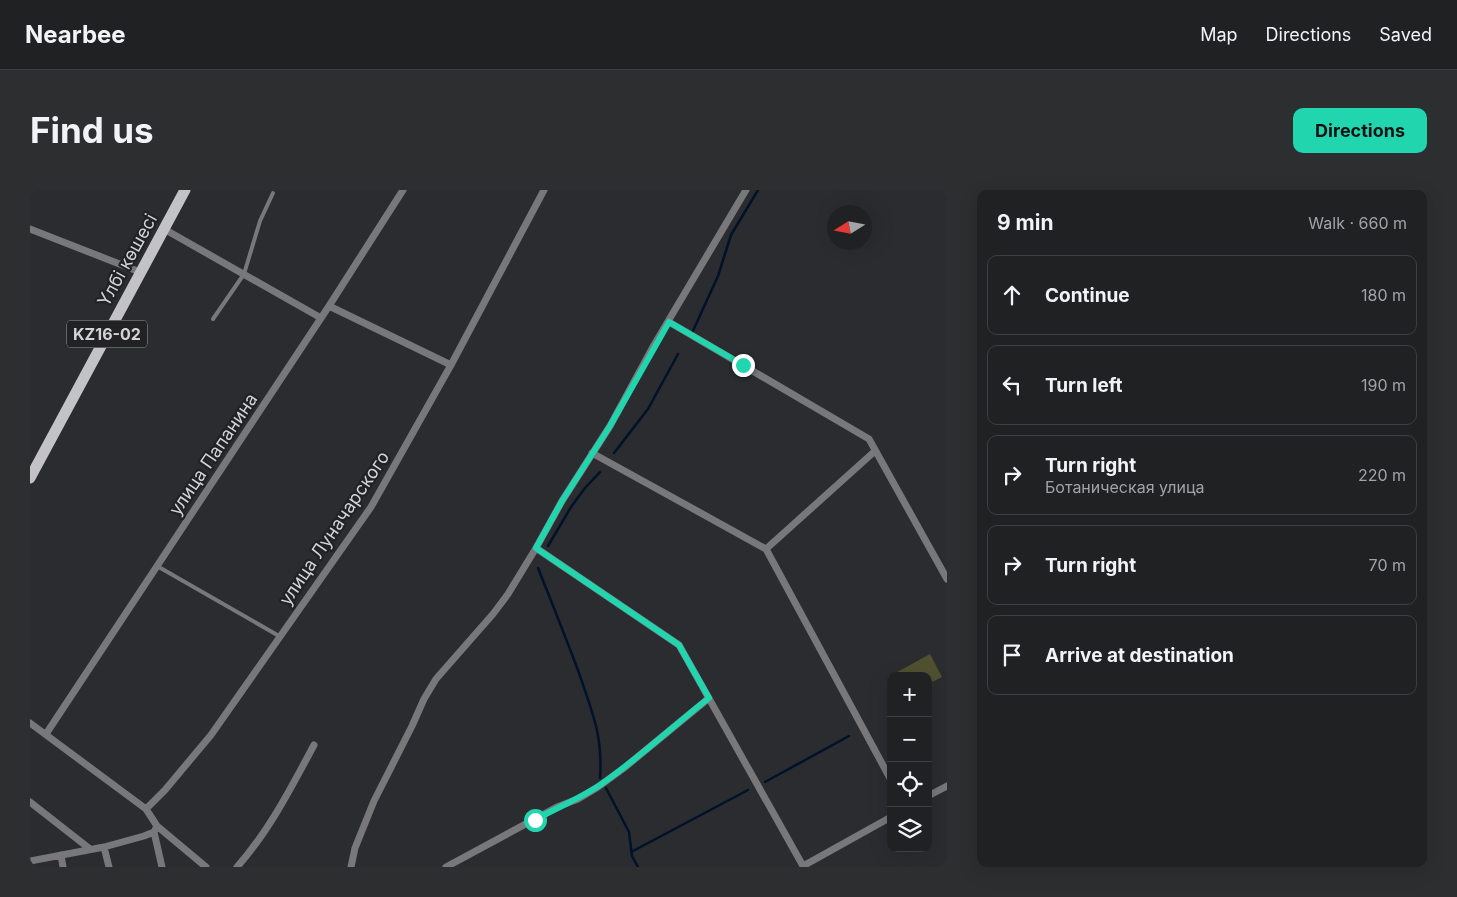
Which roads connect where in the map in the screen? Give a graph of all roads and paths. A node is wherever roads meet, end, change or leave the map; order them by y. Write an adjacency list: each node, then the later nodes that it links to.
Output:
1 (185, 190): 7 (main road, Үлбі көшесі / KZ16-02)
2 (403, 190): 10 (street, улица Папанина)
3 (544, 190): 14 (street, улица Луначарского)
4 (746, 190): 13 (street)
5 (273, 193): 9 (lane)
6 (30, 229): 8 (street)
7 (164, 229): 8 (main road, Үлбі көшесі / KZ16-02); 9 (street)
8 (140, 272): 17 (main road, Үлбі көшесі / KZ16-02)
9 (244, 274): 11 (street); 12 (lane)
10 (329, 306): 11 (street, улица Папанина); 14 (street)
11 (322, 318): 20 (street, улица Папанина)
12 (213, 319)
13 (669, 322): 15 (street); 16 (street)
14 (451, 365): 22 (street, улица Луначарского)
15 (875, 451): 19 (street); 21 (street)
16 (592, 452): 18 (street); 19 (street)
17 (30, 478)
18 (536, 548): 23 (street); 43 (street)
19 (766, 549): 27 (street)
20 (157, 566): 22 (lane); 25 (street, улица Папанина)
21 (947, 579)
22 (279, 636): 31 (street, улица Луначарского)
23 (709, 698): 32 (street); 44 (street)
24 (30, 723): 25 (street)
25 (46, 734): 31 (street)
26 (314, 745): 42 (street)
27 (887, 773)
28 (947, 786): 29 (street)
29 (932, 794)
30 (30, 802): 35 (street)
31 (146, 809): 33 (street)
32 (887, 819)
33 (155, 829): 34 (street); 40 (street); 41 (street)
34 (104, 847): 35 (street); 39 (street)
35 (90, 849): 36 (street)
36 (61, 855): 37 (street); 38 (street)
37 (30, 861)
38 (64, 867)
39 (110, 867)
40 (162, 867)
41 (206, 867)
42 (236, 867)
43 (351, 867)
44 (446, 867)

